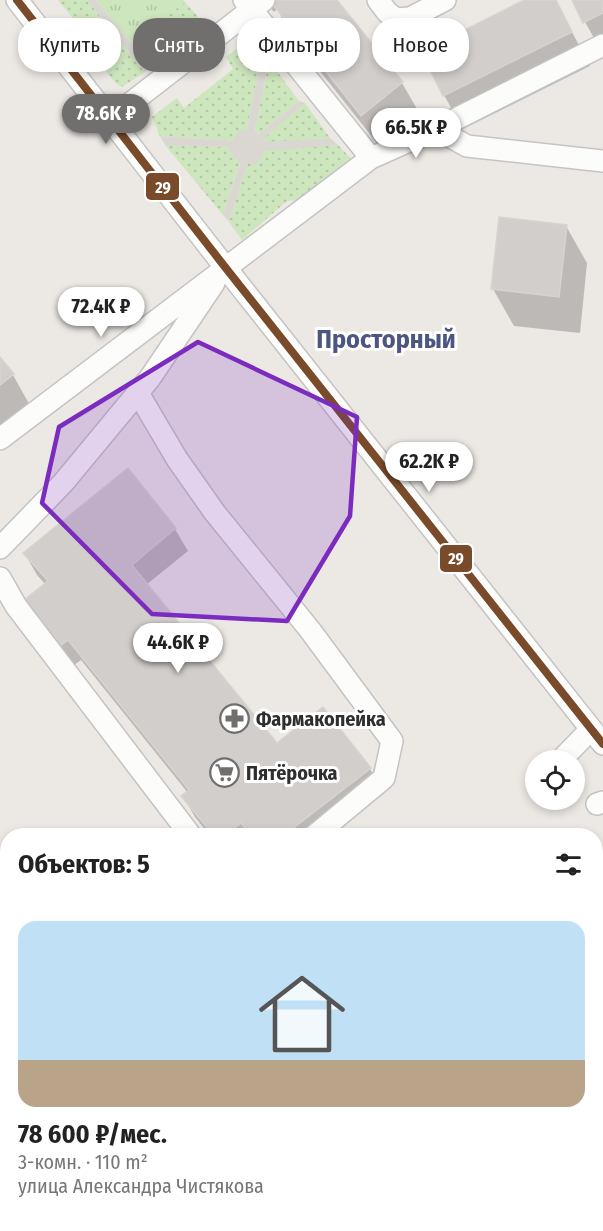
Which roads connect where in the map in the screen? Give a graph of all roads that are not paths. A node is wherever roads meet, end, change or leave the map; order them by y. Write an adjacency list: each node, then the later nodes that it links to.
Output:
1 (17, 0): 6 (street)
2 (378, 0): 3 (street)
3 (445, 0)
4 (254, 3): 6 (street); 8 (street)
5 (603, 45): 7 (street)
6 (110, 119): 10 (street)
7 (436, 129): 8 (street); 9 (street)
8 (371, 158): 10 (street)
9 (603, 161)
10 (225, 267): 11 (street); 12 (street); 15 (street)
11 (138, 393): 13 (street); 18 (street)
12 (0, 439)
13 (0, 548)
14 (0, 579): 17 (street)
15 (597, 736): 16 (street)
16 (576, 750)
17 (185, 828)
18 (324, 828)

